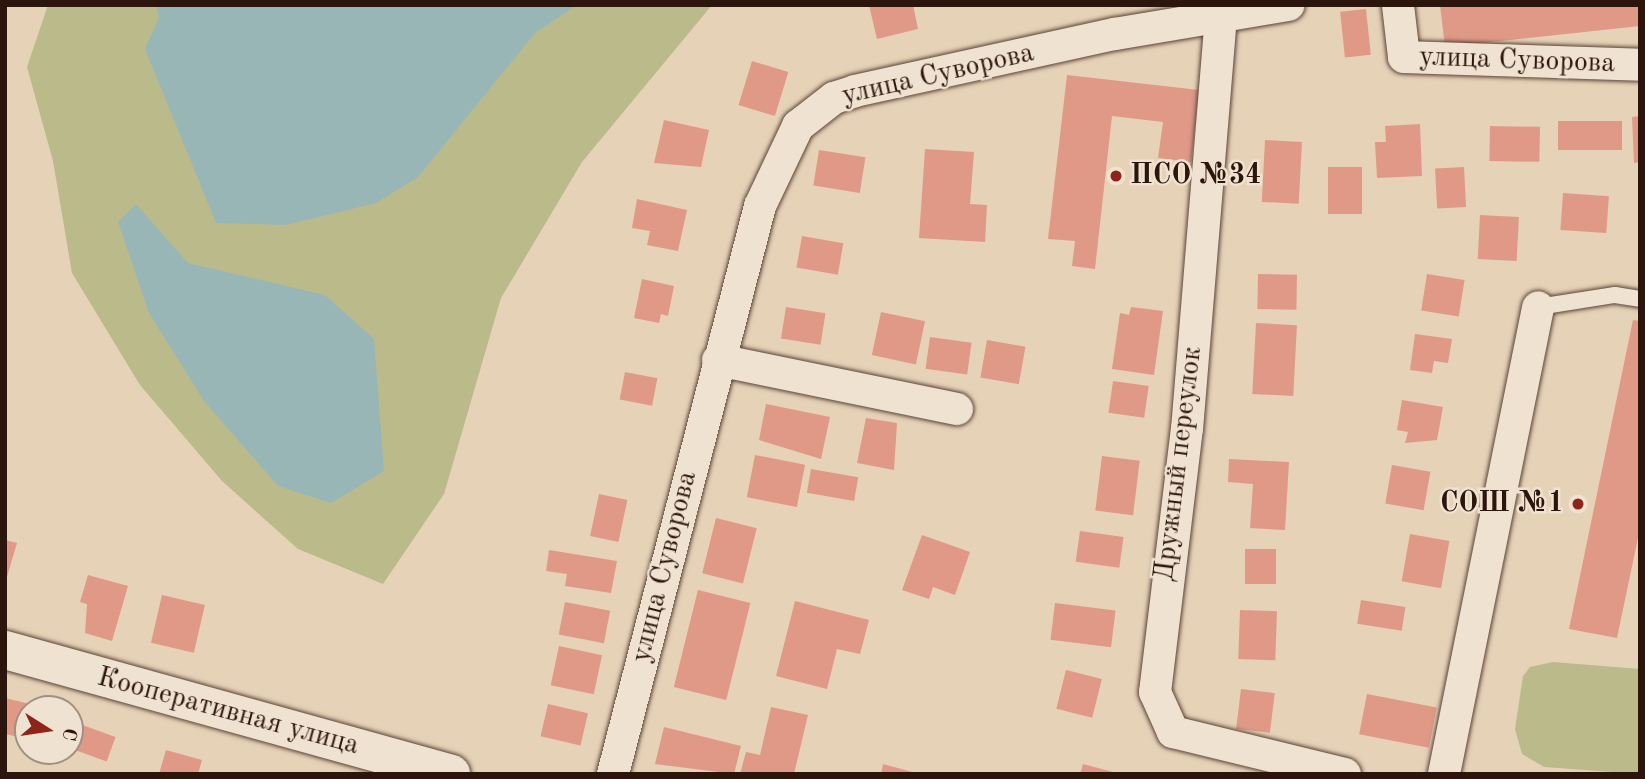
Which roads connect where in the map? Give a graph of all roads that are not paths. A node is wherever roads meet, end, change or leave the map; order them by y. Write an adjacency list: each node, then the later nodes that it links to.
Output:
1 (1289, 5): 3 (street, улица Суворова)
2 (1398, 5): 4 (street, улица Суворова)
3 (1221, 16): 7 (street, улица Суворова); 12 (street, Дружный переулок)
4 (1640, 65)
5 (1640, 299): 6 (lane)
6 (1538, 307): 13 (street)
7 (718, 360): 8 (street); 11 (street, улица Суворова)
8 (957, 409)
9 (5, 650): 10 (street, Кооперативная улица)
10 (451, 774)
11 (613, 774)
12 (1345, 774)
13 (1444, 774)

